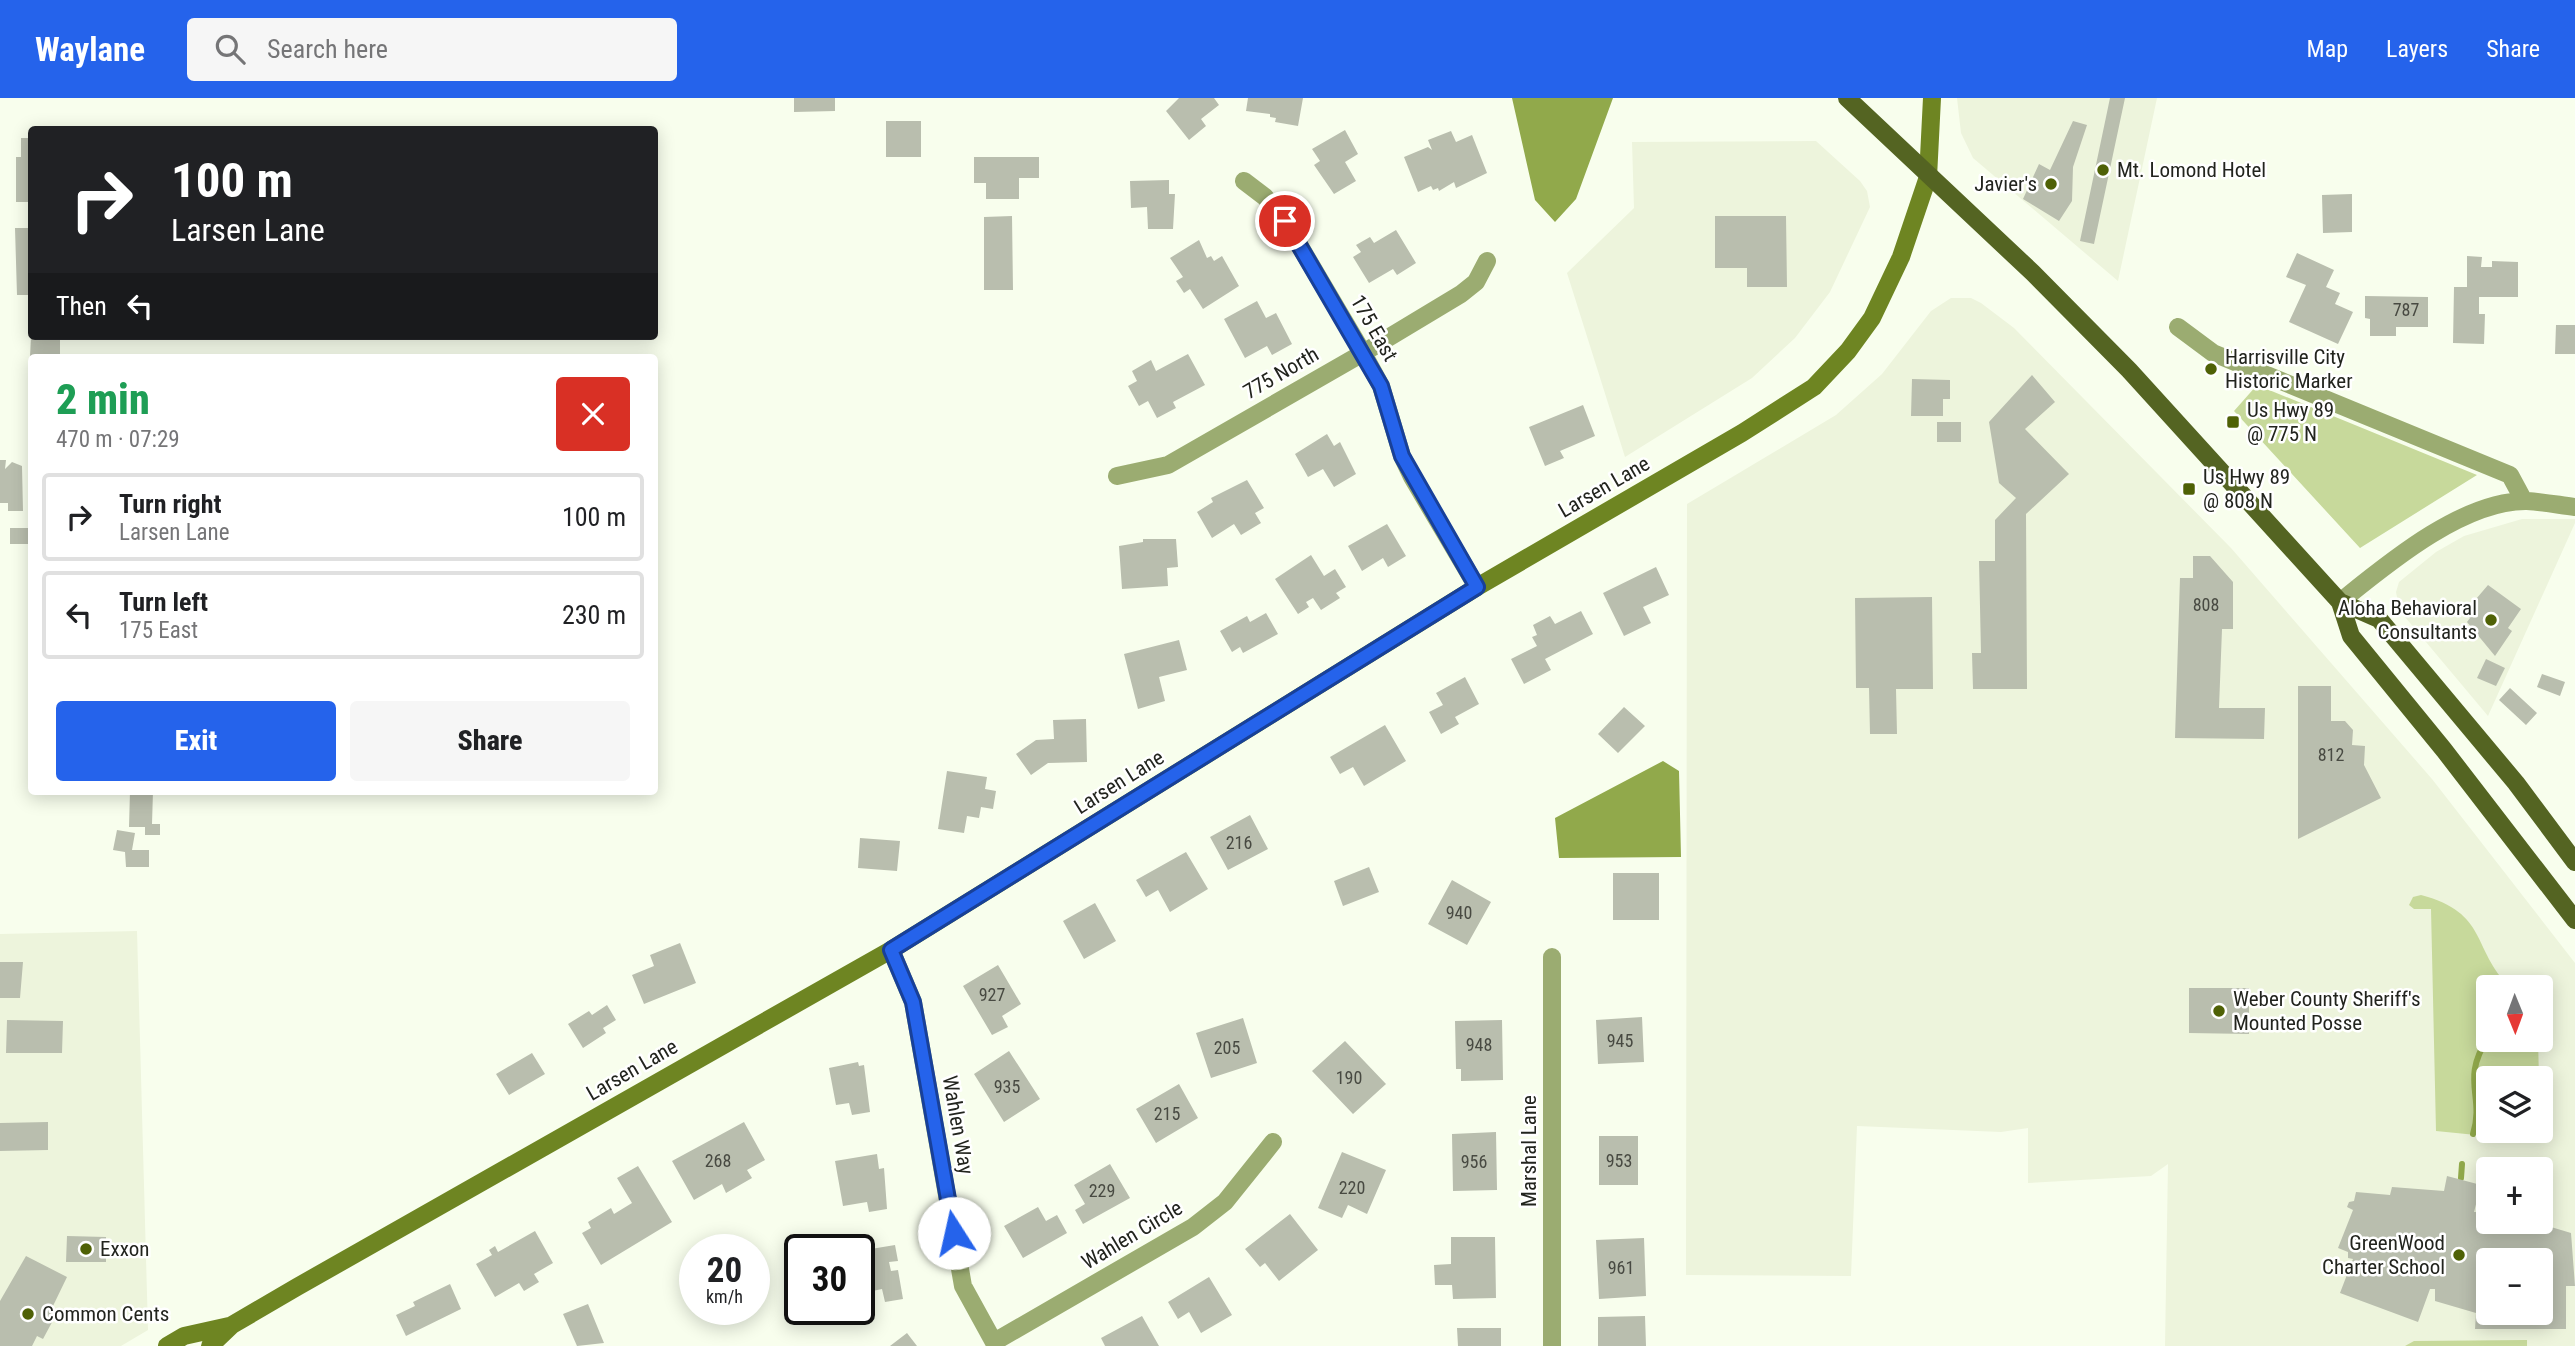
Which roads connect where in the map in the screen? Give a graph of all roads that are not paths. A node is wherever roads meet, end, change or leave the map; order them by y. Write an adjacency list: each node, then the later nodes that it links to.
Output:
1 (1847, 98): 3 (main road)
2 (1932, 98): 3 (main road, Larsen Lane)
3 (1928, 177): 11 (main road, Larsen Lane); 12 (main road)
4 (1244, 181): 7 (street, 175 East)
5 (1487, 261): 7 (street, 775 North)
6 (2178, 327): 9 (street)
7 (1363, 353): 8 (street, 775 North); 11 (street, 175 East)
8 (1117, 477)
9 (2525, 501): 10 (street); 12 (street)
10 (2575, 507)
11 (1477, 587): 15 (main road, Larsen Lane)
12 (2340, 602): 13 (main road); 14 (main road)
13 (2575, 862)
14 (2575, 920)
15 (891, 950): 18 (main road, Larsen Lane); 19 (street, Wahlen Way)
16 (1552, 957): 22 (street, Marshal Lane)
17 (1273, 1142): 19 (street, Wahlen Circle)
18 (232, 1325): 20 (main road, Larsen Lane); 21 (main road, Larsen Lane)
19 (995, 1344)
20 (167, 1346)
21 (210, 1346)
22 (1552, 1346)

